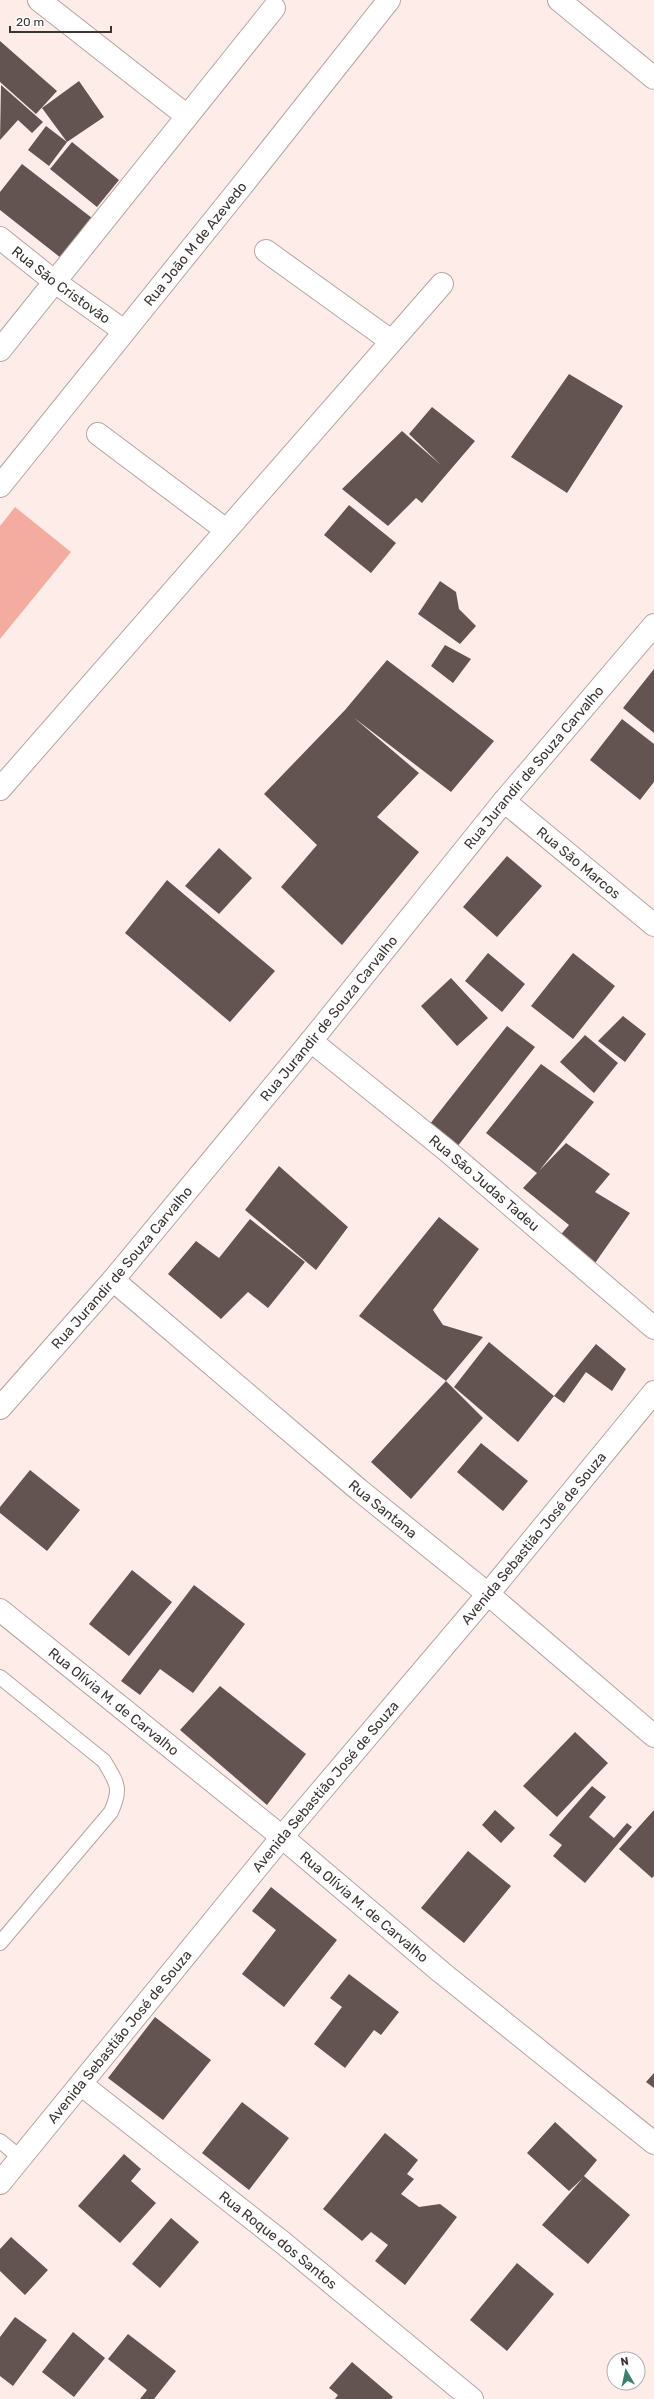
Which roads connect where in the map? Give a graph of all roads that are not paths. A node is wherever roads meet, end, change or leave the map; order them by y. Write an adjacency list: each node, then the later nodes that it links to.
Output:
1 (39, 0): 6 (street)
2 (389, 0): 11 (street, Rua João M de Azevedo)
3 (559, 0): 5 (street)
4 (274, 8): 6 (street)
5 (654, 78)
6 (187, 116): 9 (street)
7 (0, 238): 9 (street, Rua São Cristovão)
8 (266, 251): 12 (street)
9 (55, 282): 11 (street, Rua São Cristovão); 13 (street)
10 (442, 284): 12 (street)
11 (124, 331): 15 (street, Rua João M de Azevedo)
12 (391, 341): 16 (street)
13 (0, 350)
14 (98, 434): 16 (street)
15 (0, 486)
16 (226, 530): 18 (street)
17 (654, 625): 19 (street, Rua Jurandir de Souza Carvalho)
18 (0, 789)
19 (504, 801): 20 (street, Rua São Marcos); 21 (street, Rua Jurandir de Souza Carvalho)
20 (654, 926)
21 (311, 1041): 22 (street, Rua Jurandir de Souza Carvalho); 23 (street, Rua São Judas Tadeu)
22 (113, 1280): 25 (street, Rua Jurandir de Souza Carvalho); 26 (street, Rua Santana)
23 (654, 1328)
24 (654, 1392): 26 (street, Avenida Sebastião José de Souza)
25 (0, 1408)
26 (488, 1594): 29 (street, Rua Santana); 30 (street, Avenida Sebastião José de Souza)
27 (0, 1610): 30 (street, Rua Olívia M. de Carvalho)
28 (0, 1677): 31 (lane)
29 (654, 1736)
30 (282, 1837): 32 (street, Avenida Sebastião José de Souza); 34 (street, Rua Olívia M. de Carvalho)
31 (0, 1943)
32 (82, 2085): 35 (street, Avenida Sebastião José de Souza); 37 (street, Rua Roque dos Santos)
33 (0, 2141): 35 (lane)
34 (654, 2143)
35 (22, 2159): 36 (street, Avenida Sebastião José de Souza)
36 (0, 2183)
37 (472, 2399)

